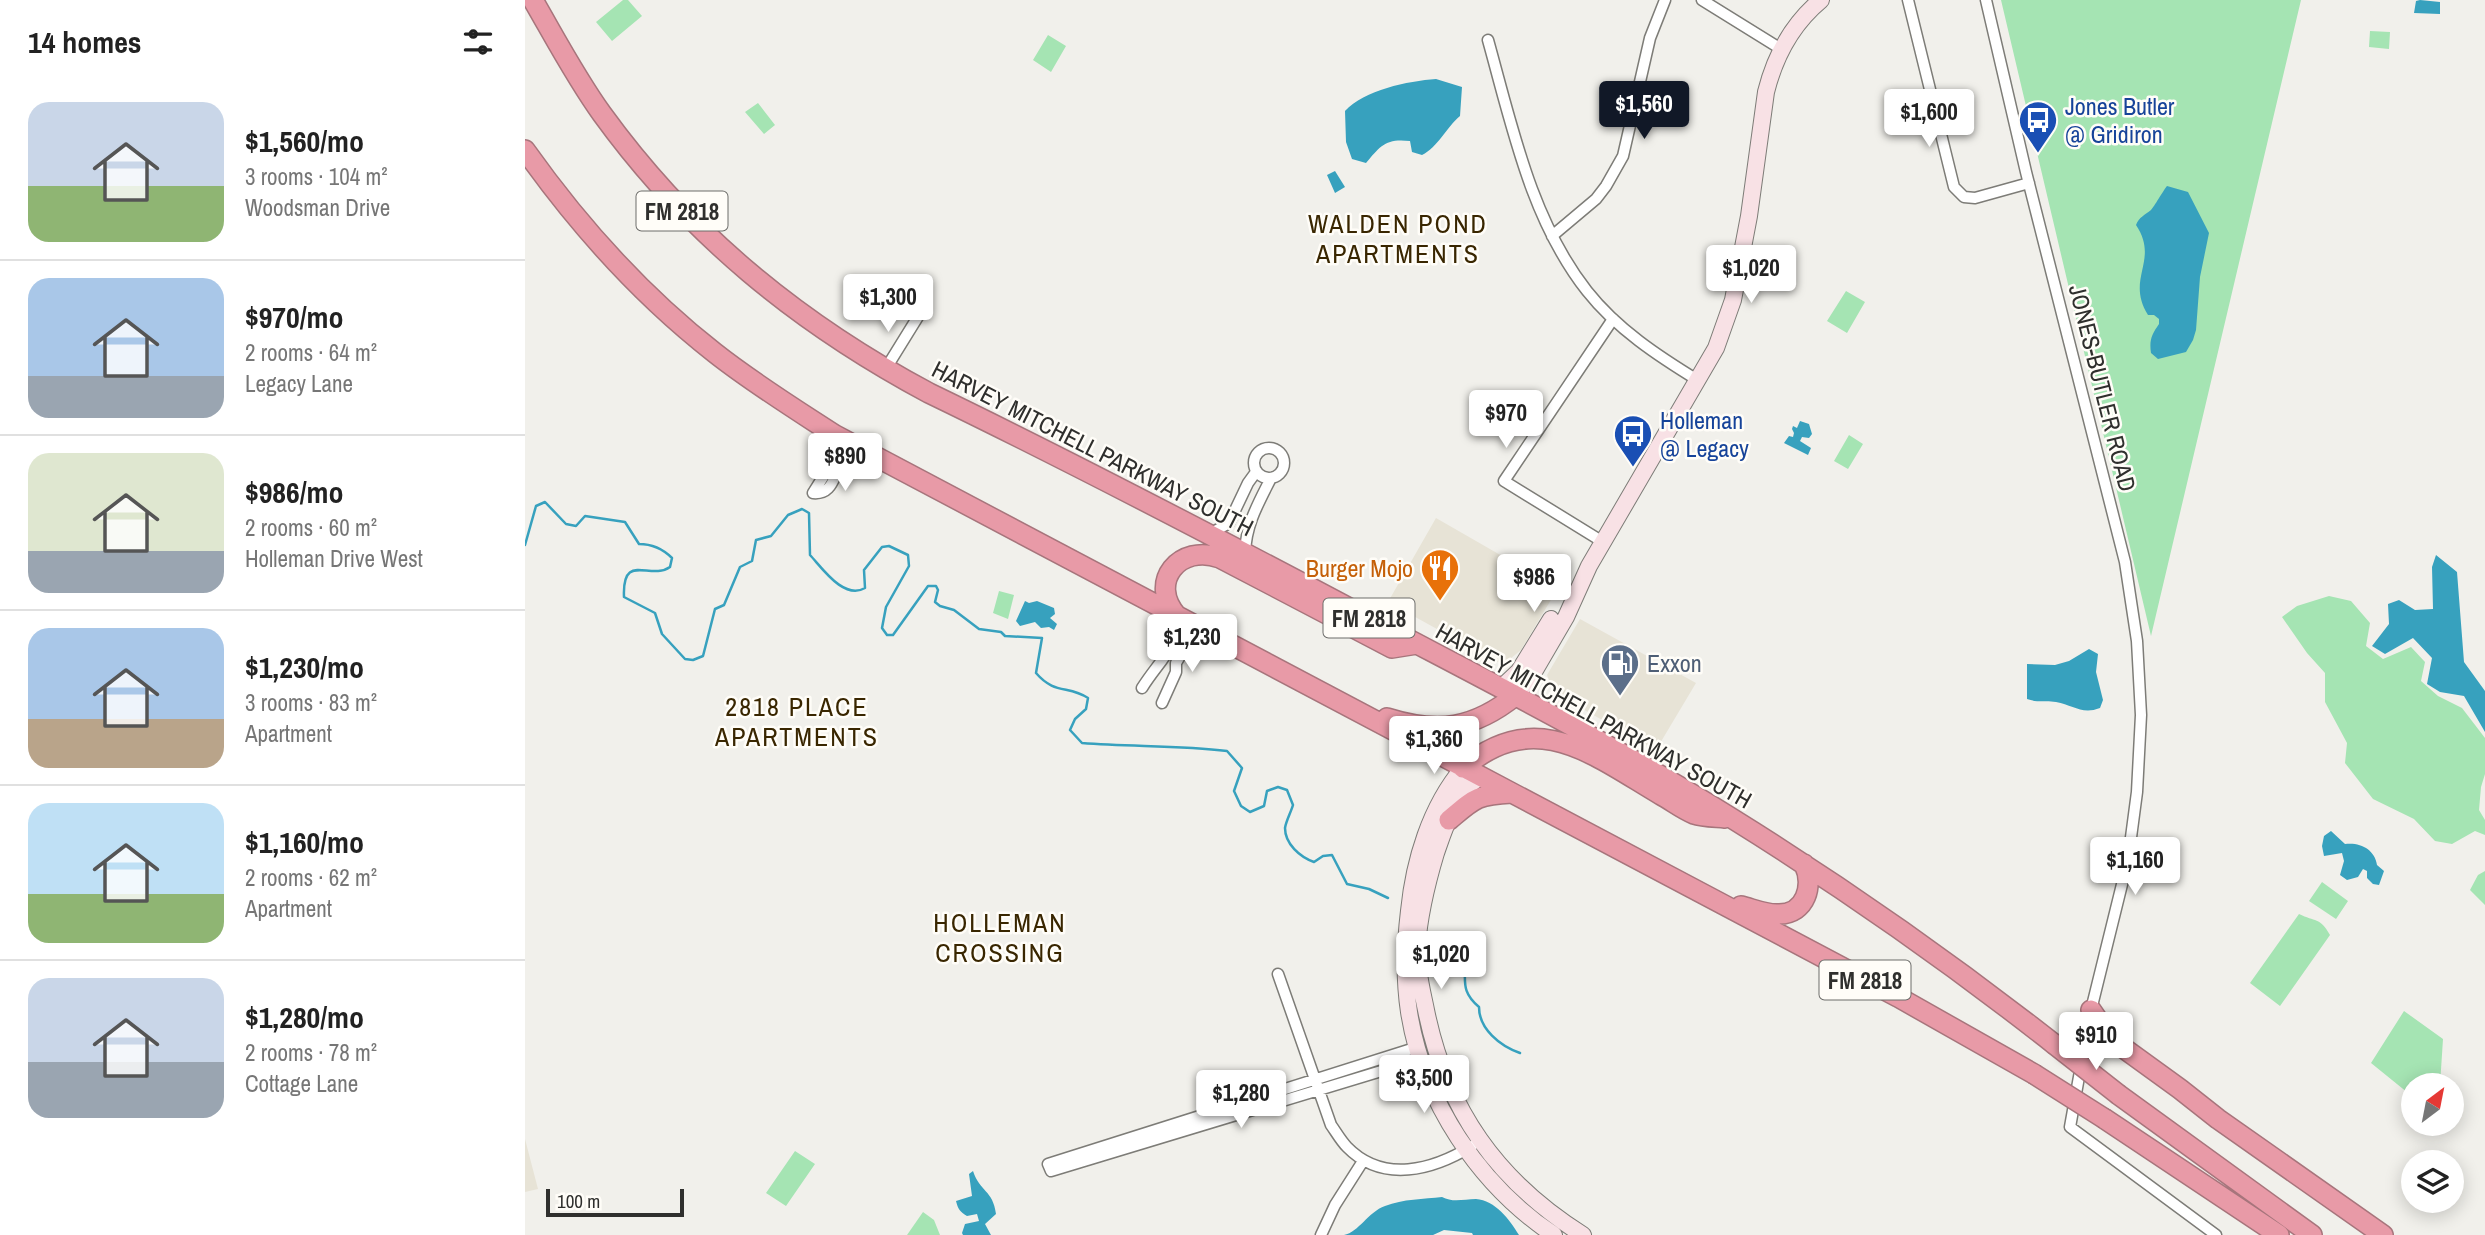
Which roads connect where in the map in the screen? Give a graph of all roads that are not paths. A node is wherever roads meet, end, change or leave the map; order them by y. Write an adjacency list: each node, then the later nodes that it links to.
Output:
1 (533, 0): 14 (highway, HARVEY MITCHELL PARKWAY SOUTH / FM 2818)
2 (1665, 0): 11 (street)
3 (1702, 0): 8 (street)
4 (1821, 0): 8 (street)
5 (1908, 0): 10 (street)
6 (1986, 0): 10 (street, JONES-BUTLER ROAD)
7 (1488, 40): 11 (street)
8 (1781, 50): 15 (street)
9 (525, 150): 16 (highway, FM 2818)
10 (2029, 183): 37 (street, JONES-BUTLER ROAD)
11 (1552, 236): 13 (street)
12 (919, 314): 14 (street)
13 (1613, 319): 15 (street); 21 (street)
14 (885, 370): 20 (highway, HARVEY MITCHELL PARKWAY SOUTH / FM 2818)
15 (1699, 381): 21 (street)
16 (835, 435): 17 (highway, FM 2818); 17 (street)
17 (863, 450): 23 (highway, FM 2818)
18 (1256, 472): 19 (street); 19 (street); 20 (street)
19 (1271, 478): 22 (street)
20 (1210, 534): 22 (highway, HARVEY MITCHELL PARKWAY SOUTH / FM 2818)
21 (1603, 542): 27 (street)
22 (1245, 553): 25 (highway, HARVEY MITCHELL PARKWAY SOUTH / FM 2818)
23 (1178, 617): 24 (highway, FM 2818); 25 (highway); 26 (street)
24 (1209, 634): 28 (street); 29 (highway, FM 2818)
25 (1417, 643): 27 (highway, HARVEY MITCHELL PARKWAY SOUTH / FM 2818)
26 (1142, 688)
27 (1509, 691): 29 (highway); 32 (highway, HARVEY MITCHELL PARKWAY SOUTH / FM 2818)
28 (1162, 703)
29 (1345, 705): 30 (highway, FM 2818)
30 (1472, 773): 31 (highway, FM 2818); 32 (highway); 33 (street); 38 (street)
31 (1512, 793): 33 (highway); 35 (highway, FM 2818)
32 (1733, 819): 34 (highway, HARVEY MITCHELL PARKWAY SOUTH / FM 2818)
33 (1449, 820): 42 (street)
34 (1804, 864): 35 (highway); 50 (highway, HARVEY MITCHELL PARKWAY SOUTH / FM 2818, bridge)
35 (1715, 900): 49 (highway, FM 2818, bridge)
36 (1278, 974): 39 (street)
37 (2091, 1010): 48 (street, JONES-BUTLER ROAD); 51 (highway)
38 (1419, 1053): 39 (street); 40 (street); 42 (street)
39 (1314, 1079): 40 (street); 41 (street)
40 (1318, 1090): 41 (street); 43 (street)
41 (1271, 1098): 44 (street)
42 (1474, 1145): 43 (street); 46 (street); 47 (street)
43 (1363, 1161): 45 (street)
44 (1050, 1168)
45 (1321, 1235)
46 (1554, 1235)
47 (1583, 1235)
48 (2216, 1235)
49 (2277, 1235)
50 (2312, 1235)
51 (2383, 1235)

